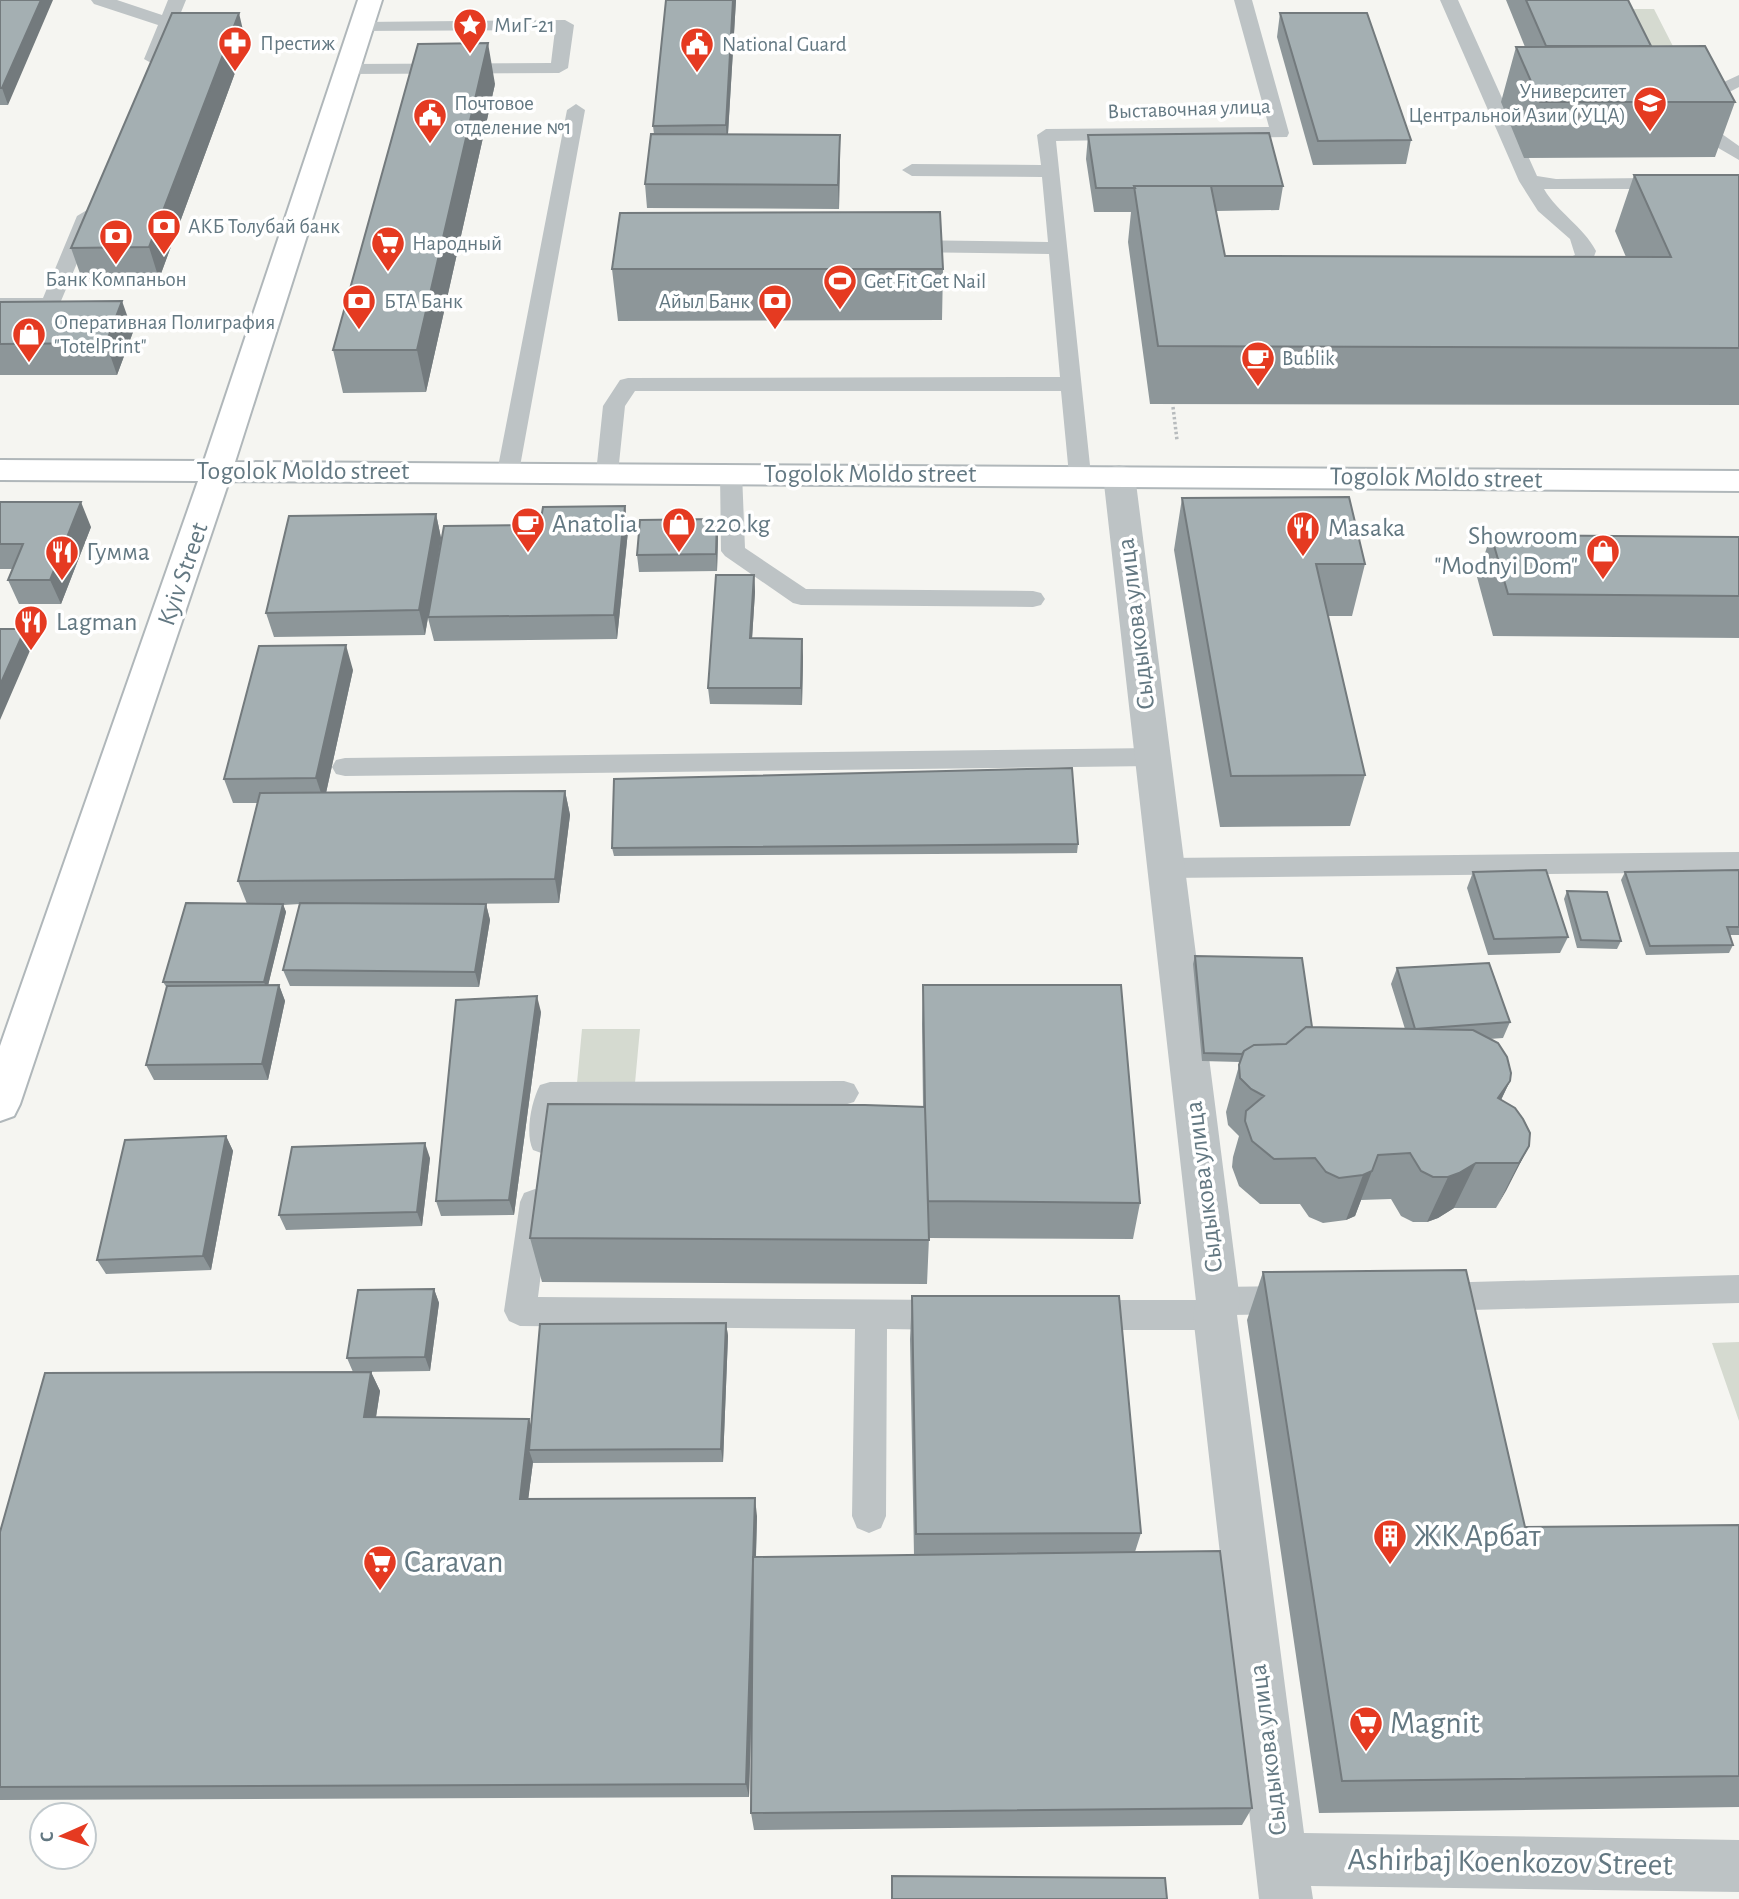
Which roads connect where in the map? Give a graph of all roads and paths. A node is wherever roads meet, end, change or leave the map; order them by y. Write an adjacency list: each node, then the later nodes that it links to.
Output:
1 (100, 0): 7 (lane)
2 (177, 0): 7 (lane)
3 (1243, 0): 14 (lane, Выставочная улица)
4 (1449, 0): 15 (lane)
5 (481, 8): 6 (lane)
6 (366, 12): 8 (main road, Kyiv Street); 8 (lane)
7 (168, 22): 9 (lane)
8 (348, 69): 24 (main road, Kyiv Street)
9 (146, 73)
10 (1739, 80): 12 (lane)
11 (576, 110): 25 (lane)
12 (1739, 154)
13 (912, 170): 14 (lane)
14 (1051, 171): 19 (lane)
15 (1529, 181): 16 (lane); 20 (lane)
16 (1739, 183)
17 (93, 201): 21 (lane)
18 (890, 246): 19 (lane)
19 (1057, 248): 22 (lane)
20 (1532, 270)
21 (0, 304)
22 (1071, 384): 26 (lane); 28 (lane)
23 (0, 470): 24 (main road, Togolok Moldo street)
24 (218, 471): 25 (main road, Togolok Moldo street); 36 (main road, Kyiv Street)
25 (508, 472): 26 (main road, Togolok Moldo street)
26 (607, 473): 27 (main road, Togolok Moldo street)
27 (731, 473): 28 (main road, Togolok Moldo street); 30 (lane)
28 (1099, 475): 29 (main road, Togolok Moldo street); 31 (street, Сыдыкова улица)
29 (1739, 481)
30 (1033, 598)
31 (1152, 757): 32 (lane); 34 (street, Сыдыкова улица)
32 (345, 767)
33 (1739, 862): 34 (lane)
34 (1165, 869): 40 (street, Сыдыкова улица)
35 (844, 1093): 41 (lane)
36 (0, 1104)
37 (1739, 1289): 38 (lane)
38 (1398, 1298)
39 (1315, 1299): 40 (lane)
40 (1216, 1308): 43 (lane); 46 (street, Сыдыкова улица)
41 (871, 1315): 42 (lane); 44 (lane)
42 (981, 1315)
43 (1050, 1315)
44 (869, 1516)
45 (1739, 1866): 46 (street, Ashirbaj Koenkozov Street)
46 (1284, 1879)

